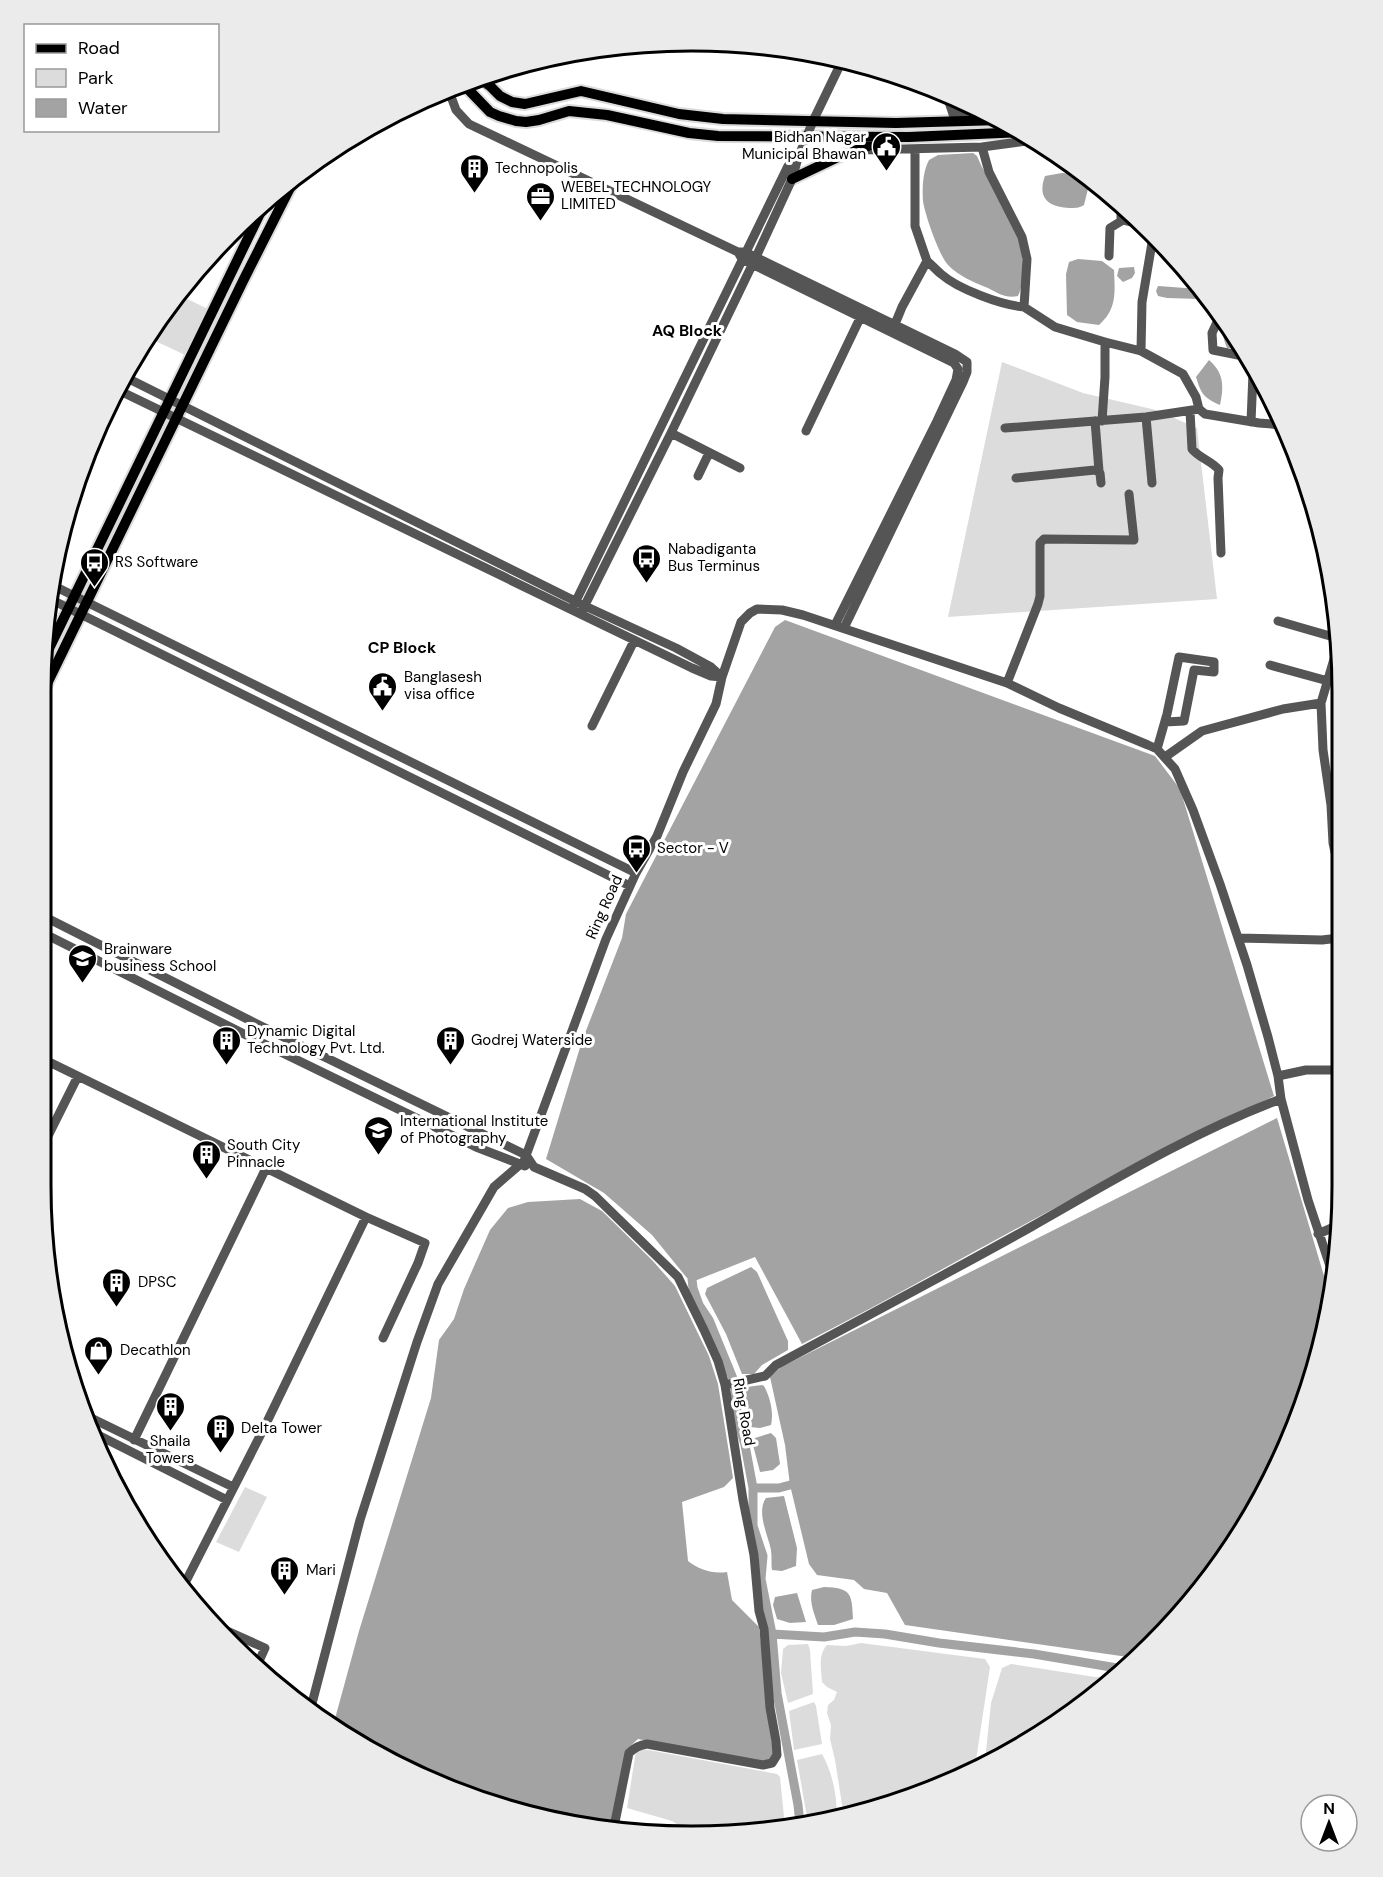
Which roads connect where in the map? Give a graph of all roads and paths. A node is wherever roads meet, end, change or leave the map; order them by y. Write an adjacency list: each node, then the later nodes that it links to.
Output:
1 (838, 68): 8 (street)
2 (487, 85): 8 (main road)
3 (469, 91): 12 (main road)
4 (452, 98): 24 (street)
5 (950, 106): 7 (street)
6 (968, 114): 7 (street)
7 (954, 117): 8 (main road); 9 (main road)
8 (813, 121): 12 (street)
9 (983, 121)
10 (1004, 132): 11 (main road)
11 (890, 137): 12 (main road); 16 (main road)
12 (807, 138): 17 (street)
13 (1020, 142): 14 (street)
14 (982, 147): 15 (street); 28 (street)
15 (915, 149): 16 (street); 27 (street)
16 (857, 150): 18 (main road)
17 (798, 158): 18 (street); 24 (street)
18 (792, 179): 26 (street)
19 (286, 196): 42 (main road)
20 (1121, 217): 21 (street)
21 (1123, 220): 25 (street)
22 (255, 223): 40 (main road)
23 (1151, 247): 35 (street)
24 (742, 254): 26 (street); 30 (street)
25 (1109, 256)
26 (754, 261): 29 (street); 31 (street)
27 (927, 261): 28 (street); 33 (street)
28 (1024, 307): 34 (street)
29 (862, 314): 33 (street); 52 (street)
30 (714, 316): 31 (street); 41 (street)
31 (725, 321): 43 (street)
32 (1216, 325): 36 (street)
33 (893, 329): 74 (street)
34 (1105, 342): 35 (street); 48 (street)
35 (1141, 351): 44 (street)
36 (1236, 355)
37 (131, 381): 40 (street)
38 (1253, 383): 49 (street)
39 (125, 393): 45 (street)
40 (170, 400): 42 (street); 45 (main road)
41 (672, 402): 43 (street); 71 (street)
42 (182, 405): 47 (main road); 55 (street)
43 (683, 407): 53 (street)
44 (1195, 410): 46 (street); 49 (street); 65 (street)
45 (164, 412): 47 (street); 67 (main road)
46 (1146, 417): 48 (street); 62 (street)
47 (176, 418): 56 (street); 69 (main road)
48 (1098, 421): 51 (street); 58 (street)
49 (1251, 422): 50 (street)
50 (1273, 424)
51 (1005, 428)
52 (806, 431)
53 (671, 433): 54 (street); 71 (street)
54 (709, 453): 57 (street); 59 (street)
55 (282, 457): 56 (street); 64 (street)
56 (278, 467): 64 (street)
57 (740, 468)
58 (1099, 471): 60 (street); 61 (street)
59 (698, 476)
60 (1016, 478)
61 (1101, 483)
62 (1152, 483)
63 (1129, 494): 83 (street)
64 (409, 525): 71 (street)
65 (1221, 553)
66 (59, 589): 67 (street)
67 (75, 596): 69 (street); 70 (main road)
68 (57, 602): 70 (street)
69 (87, 602): 72 (main road); 89 (street)
70 (68, 608): 72 (street); 76 (main road)
71 (578, 608): 77 (street); 81 (street)
72 (81, 614): 80 (main road); 90 (street)
73 (1278, 621): 75 (street)
74 (840, 626): 81 (street, Ring Road); 83 (street)
75 (1330, 636)
76 (53, 640)
77 (634, 641): 81 (street); 86 (street)
78 (1270, 665): 82 (street)
79 (1331, 669): 82 (street)
80 (51, 675)
81 (722, 677): 94 (street, Ring Road)
82 (1328, 681): 84 (street)
83 (1007, 683): 87 (street)
84 (1322, 703): 88 (street); 91 (street)
85 (1165, 722): 85 (street); 87 (street)
86 (592, 726)
87 (1157, 749): 88 (street)
88 (1165, 757): 98 (street)
89 (488, 799): 90 (street); 92 (street)
90 (481, 811): 93 (street)
91 (1332, 811)
92 (548, 829): 93 (street); 94 (street)
93 (543, 842): 95 (street)
94 (636, 873): 95 (street, Ring Road)
95 (630, 886): 108 (street, Ring Road)
96 (51, 920): 100 (street)
97 (51, 937): 101 (street, Ring Road)
98 (1238, 938): 99 (street); 105 (street)
99 (1332, 938)
100 (285, 1037): 101 (street); 108 (street)
101 (278, 1051): 109 (street, Ring Road)
102 (51, 1063): 104 (street)
103 (1332, 1070): 105 (street)
104 (78, 1076): 107 (street); 111 (street)
105 (1278, 1076): 106 (street)
106 (1281, 1099): 114 (street); 117 (street)
107 (51, 1130)
108 (526, 1155): 109 (street, Ring Road); 110 (street)
109 (520, 1165): 110 (street, Ring Road); 126 (street, Ring Road)
110 (534, 1167): 117 (street, Ring Road)
111 (266, 1168): 112 (street); 120 (street)
112 (366, 1217): 116 (street); 121 (street)
113 (1331, 1228): 114 (street)
114 (1318, 1234): 115 (street)
115 (1328, 1261)
116 (383, 1338)
117 (728, 1385): 127 (street, Ring Road)
118 (96, 1420): 120 (street)
119 (103, 1437): 122 (street)
120 (134, 1440): 121 (street)
121 (233, 1487): 122 (street)
122 (227, 1500): 123 (street)
123 (187, 1580)
124 (236, 1635): 125 (street)
125 (260, 1659)
126 (313, 1702)
127 (615, 1822)

